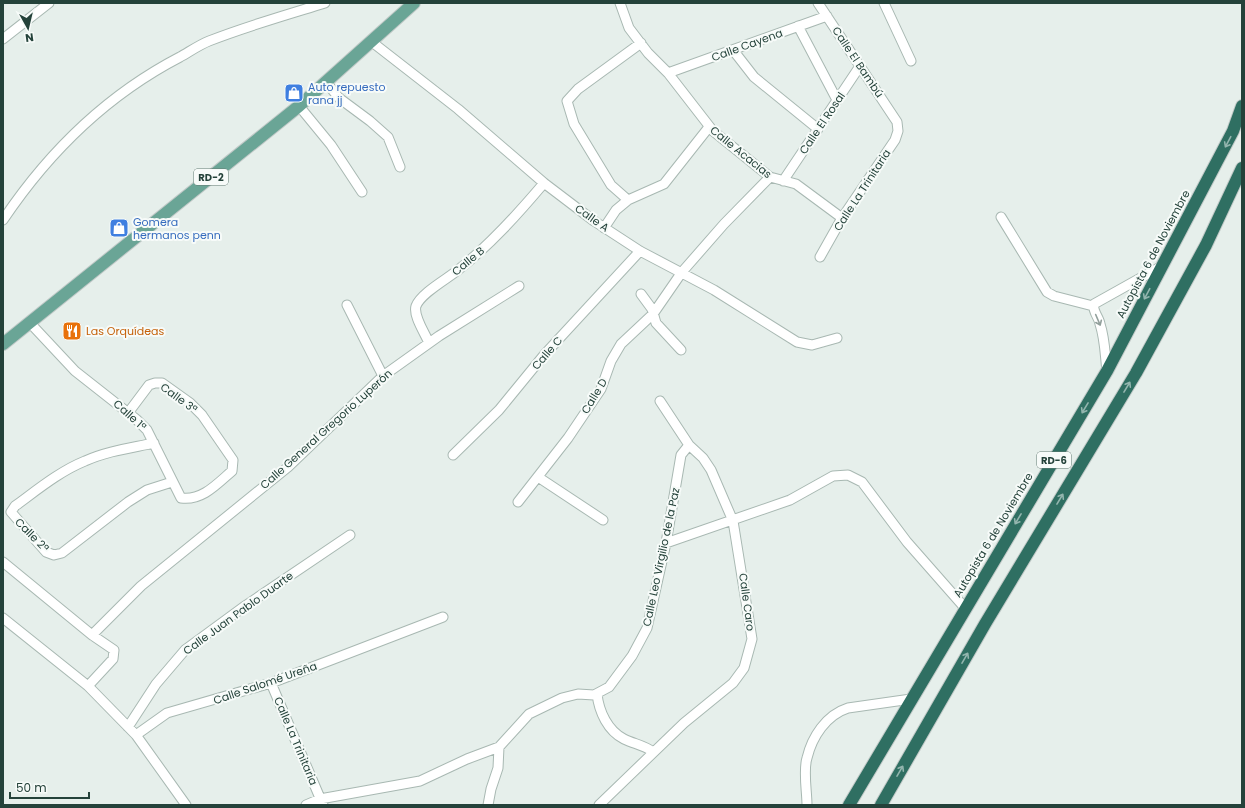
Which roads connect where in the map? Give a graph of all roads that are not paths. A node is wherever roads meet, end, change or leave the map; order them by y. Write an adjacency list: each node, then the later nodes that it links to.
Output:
1 (49, 3): 9 (street)
2 (325, 3): 32 (street)
3 (414, 3): 10 (main road, RD-2)
4 (620, 3): 11 (street, Calle Acacias)
5 (818, 3): 7 (street, Calle El Bambú)
6 (884, 3): 13 (street)
7 (827, 16): 8 (street, Calle Cayena); 14 (street, Calle El Bambú)
8 (798, 26): 12 (street, Calle Cayena); 17 (street)
9 (3, 39)
10 (372, 42): 16 (main road, RD-2); 27 (street, Calle A)
11 (641, 43): 15 (street, Calle Acacias); 29 (street)
12 (733, 50): 15 (street, Calle Cayena); 22 (street)
13 (911, 61)
14 (860, 66): 17 (street, Calle El Rosal); 20 (street, Calle El Bambú)
15 (668, 73): 21 (street, Calle Acacias)
16 (326, 82): 18 (main road, RD-2); 23 (street)
17 (837, 100): 22 (street, Calle El Rosal)
18 (298, 106): 28 (street); 43 (main road, RD-2)
19 (1242, 106): 36 (highway, Autopista 6 de Noviembre / RD-6, one-way to 36)
20 (897, 122): 30 (street, Calle La Trinitaria)
21 (709, 127): 25 (street, Calle Acacias); 29 (street)
22 (818, 129): 26 (street, Calle El Rosal)
23 (400, 167)
24 (1242, 168): 83 (highway, RD-6, one-way to 24)
25 (770, 177): 26 (street, Calle Acacias); 37 (street, Calle D)
26 (783, 181): 30 (street, Calle Acacias)
27 (544, 183): 33 (street, Calle A); 45 (street, Calle B)
28 (362, 192)
29 (628, 200): 33 (street)
30 (842, 218): 35 (street, Calle La Trinitaria)
31 (1001, 218): 41 (street)
32 (3, 220)
33 (604, 228): 34 (street, Calle A)
34 (640, 251): 37 (street, Calle A); 54 (street, Calle C)
35 (820, 257)
36 (1162, 266): 41 (street); 48 (highway, Autopista 6 de Noviembre / RD-6, one-way to 48)
37 (682, 272): 42 (street, Calle D); 44 (street, Calle A)
38 (519, 286): 45 (street, Calle General Gregorio Luperón)
39 (641, 294): 42 (street)
40 (347, 305): 49 (street)
41 (1093, 306): 48 (street, one-way to 48)
42 (653, 314): 47 (street); 56 (street, Calle D)
43 (31, 324): 46 (main road, RD-2); 51 (street, Calle 1ª)
44 (837, 338)
45 (429, 342): 49 (street, Calle General Gregorio Luperón)
46 (3, 344)
47 (682, 350)
48 (1107, 371): 64 (highway, Autopista 6 de Noviembre / RD-6, one-way to 64)
49 (383, 376): 67 (street, Calle General Gregorio Luperón)
50 (660, 401): 53 (street, Calle Caro)
51 (128, 413): 52 (street, Calle 1ª); 55 (street, Calle 3ª)
52 (154, 443): 57 (street, Calle 1ª); 57 (street, Calle 2ª)
53 (689, 445): 60 (street, Calle Caro); 62 (street, Calle Leo Virgilio de la Paz)
54 (453, 455)
55 (232, 471): 57 (street, Calle 1ª)
56 (538, 477): 58 (street, Calle D); 59 (street)
57 (172, 482)
58 (518, 502)
59 (603, 520)
60 (733, 521): 62 (street); 64 (street); 75 (street, Calle Caro)
61 (350, 535): 72 (street, Calle Juan Pablo Duarte)
62 (666, 543): 70 (street, Calle Leo Virgilio de la Paz)
63 (3, 562): 67 (street)
64 (965, 608): 71 (highway, Autopista 6 de Noviembre / RD-6)
65 (3, 618): 69 (street)
66 (442, 618): 68 (street, Calle Salomé Ureña)
67 (92, 635): 69 (street)
68 (271, 683): 73 (street, Calle Salomé Ureña); 76 (street, Calle La Trinitaria)
69 (88, 686): 72 (street)
70 (597, 694): 74 (street); 75 (street)
71 (911, 699): 81 (street); 82 (highway, Autopista 6 de Noviembre / RD-6)
72 (128, 727): 73 (street)
73 (136, 735): 77 (street)
74 (499, 747): 76 (street); 79 (street)
75 (653, 752): 80 (street, Calle Caro)
76 (322, 802): 78 (street)
77 (186, 805)
78 (306, 805)
79 (488, 805)
80 (599, 805)
81 (808, 805)
82 (849, 805)
83 (881, 805)

